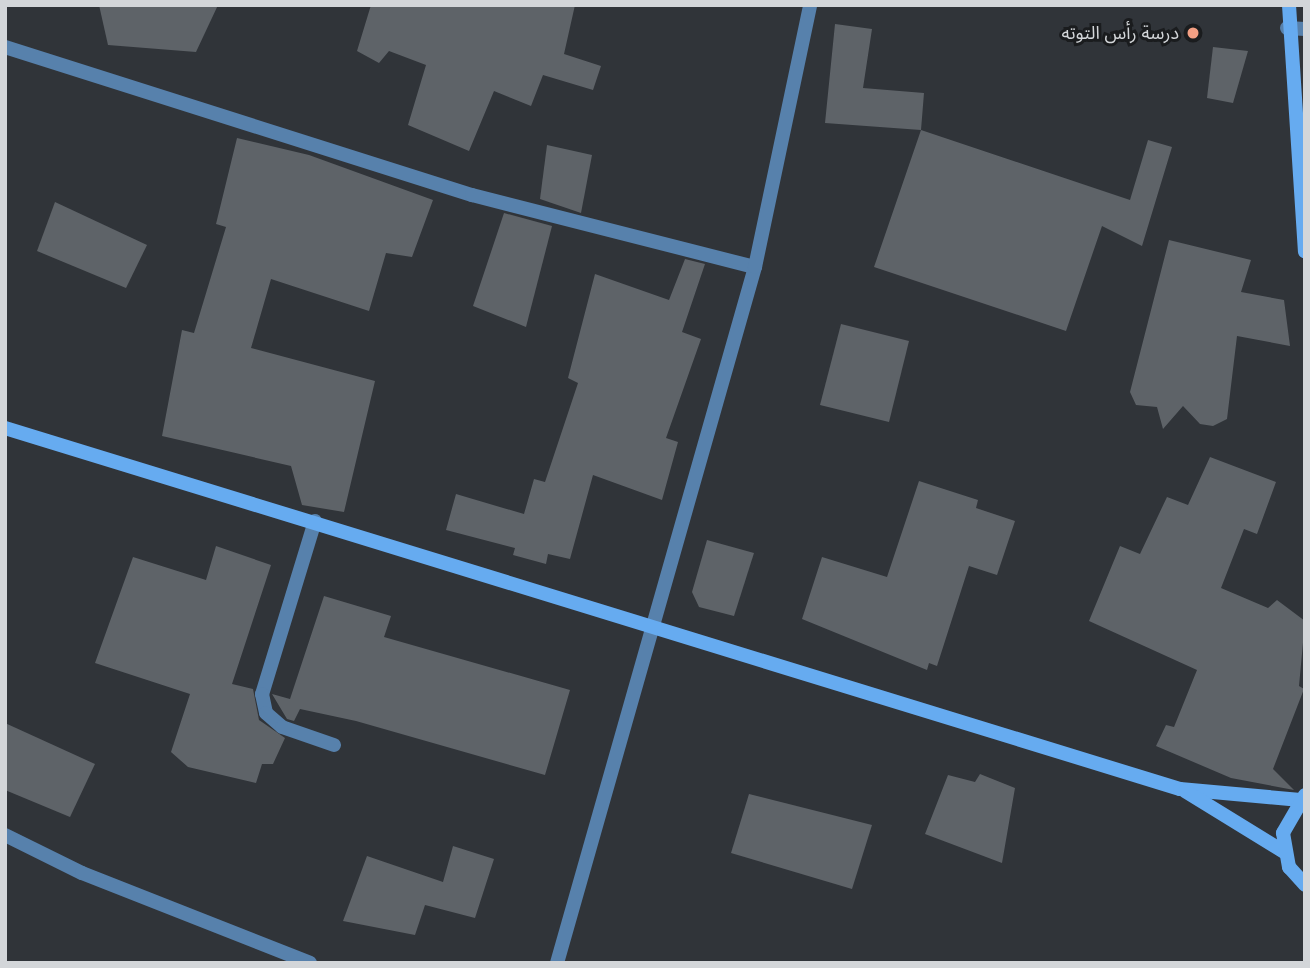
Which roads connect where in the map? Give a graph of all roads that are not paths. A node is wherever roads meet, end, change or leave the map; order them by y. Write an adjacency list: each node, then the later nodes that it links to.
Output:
1 (810, 5): 7 (street)
2 (1289, 5): 3 (street)
3 (1287, 28): 4 (street); 6 (street)
4 (1305, 29)
5 (5, 47): 7 (street)
6 (1305, 251)
7 (755, 267): 10 (street)
8 (5, 428): 9 (street)
9 (316, 521): 10 (street); 11 (street)
10 (652, 622): 12 (street); 18 (street)
11 (334, 745)
12 (1181, 789): 13 (street); 15 (street)
13 (1302, 797): 15 (street)
14 (5, 835): 17 (street)
15 (1284, 852): 16 (street)
16 (1305, 885)
17 (310, 963)
18 (557, 963)

